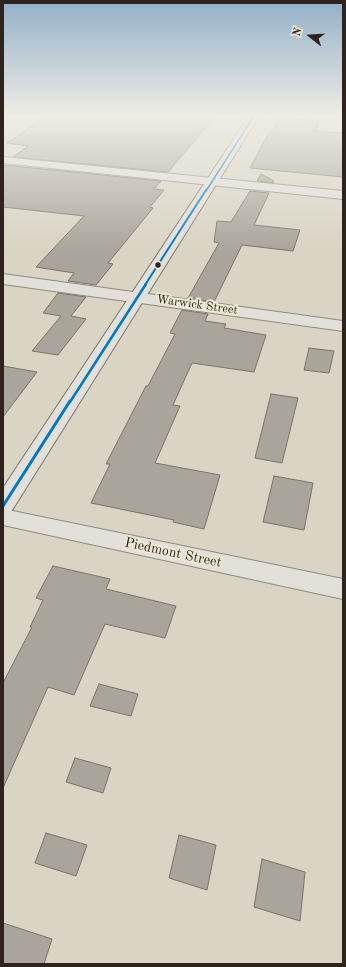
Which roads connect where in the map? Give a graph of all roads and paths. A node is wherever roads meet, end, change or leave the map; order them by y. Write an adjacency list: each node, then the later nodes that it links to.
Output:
1 (14, 161): 3 (street)
2 (226, 161): 3 (street)
3 (213, 182): 4 (street); 6 (street)
4 (343, 195)
5 (3, 279): 6 (street, Warwick Street)
6 (138, 297): 7 (street, Warwick Street); 8 (street)
7 (343, 326)
8 (3, 506)
9 (3, 517): 10 (street, Piedmont Street)
10 (343, 589)

